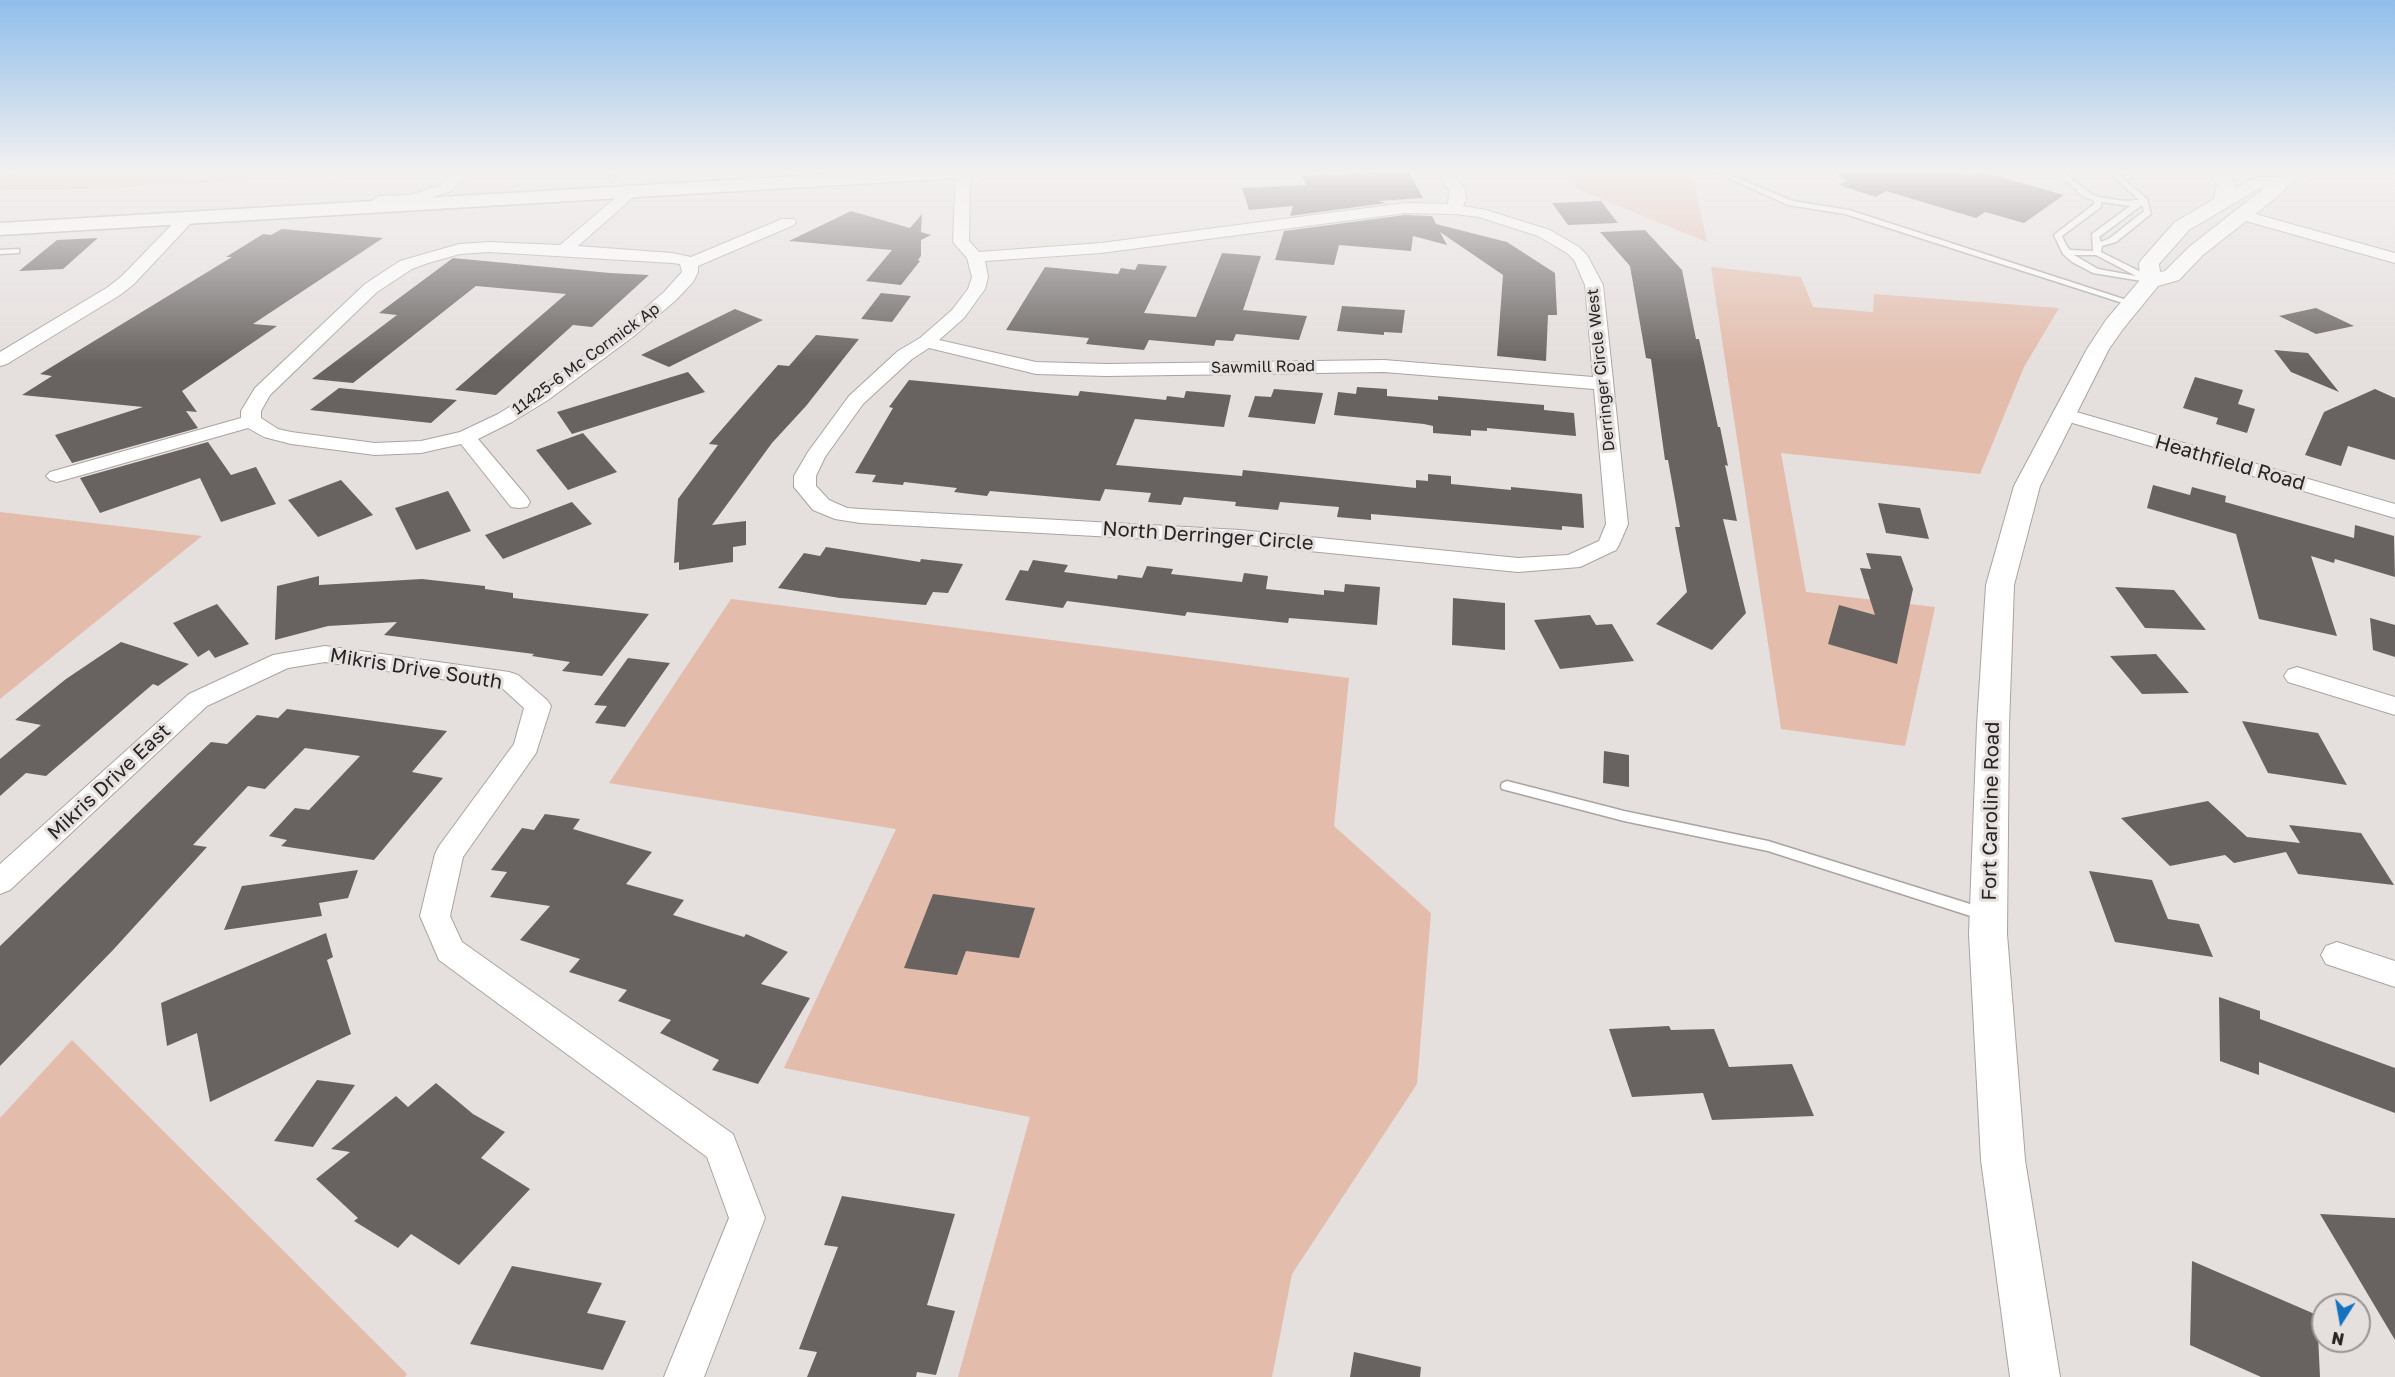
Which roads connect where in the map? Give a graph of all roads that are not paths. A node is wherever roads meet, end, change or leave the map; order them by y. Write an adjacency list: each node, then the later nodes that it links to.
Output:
1 (171, 235): 27 (street)
2 (559, 235): 15 (street)
3 (581, 235): 17 (street)
4 (757, 235): 23 (street)
5 (961, 235): 21 (street)
6 (1194, 235): 21 (street, Derringer Circle West)
7 (1547, 235): 28 (street, Derringer Circle West)
8 (1919, 235): 25 (lane)
9 (2058, 235): 20 (lane)
10 (2096, 235): 16 (lane)
11 (2120, 235): 16 (lane)
12 (2174, 235): 24 (street, Fort Caroline Road)
13 (2216, 235): 24 (street, Fort Caroline Road)
14 (2314, 235): 22 (street)
15 (545, 249): 17 (street); 30 (street)
16 (2098, 249): 20 (lane); 24 (lane)
17 (564, 250): 23 (street)
18 (16, 251): 19 (lane)
19 (0, 252)
20 (2066, 252): 24 (lane)
21 (975, 257): 26 (street)
22 (2395, 258)
23 (689, 264): 31 (street, 11425-6 Mc Cormick Ap)
24 (2151, 281): 25 (street, Fort Caroline Road)
25 (2132, 303): 29 (street, Fort Caroline Road)
26 (926, 342): 28 (street, Sawmill Road); 35 (street, North Derringer Circle)
27 (0, 360)
28 (1603, 384): 35 (street, Derringer Circle West)
29 (2066, 415): 34 (street, Heathfield Road); 41 (street, Fort Caroline Road)
30 (251, 421): 31 (street, 11425-6 Mc Cormick Ap); 32 (street)
31 (466, 437): 33 (street)
32 (57, 476)
33 (519, 502)
34 (2395, 511)
35 (1572, 562)
36 (2297, 676): 38 (street)
37 (221, 688): 40 (street, Mikris Drive East); 44 (street, Mikris Drive South)
38 (2395, 706)
39 (1507, 786): 41 (lane)
40 (0, 882)
41 (1989, 916): 45 (street, Fort Caroline Road)
42 (2337, 955): 43 (street)
43 (2395, 974)
44 (684, 1377)
45 (2035, 1377)

